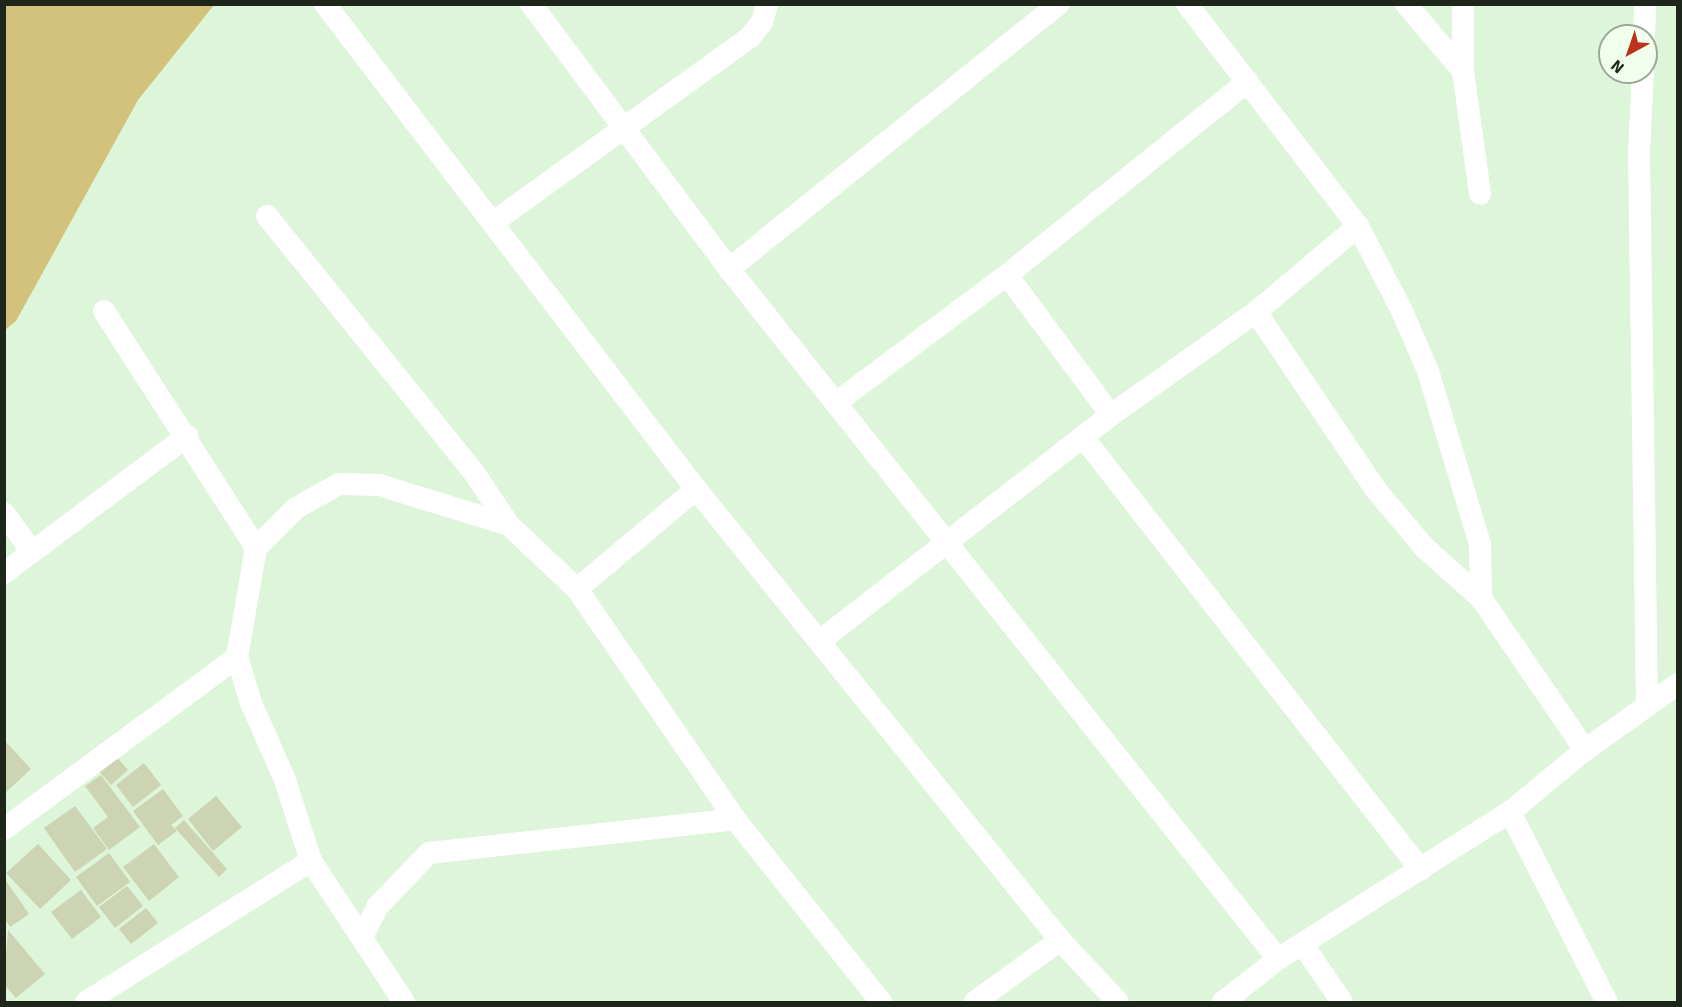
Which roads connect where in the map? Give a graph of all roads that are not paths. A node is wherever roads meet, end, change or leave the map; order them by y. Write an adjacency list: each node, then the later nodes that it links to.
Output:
1 (325, 4): 16 (street)
2 (531, 4): 13 (street)
3 (767, 4): 13 (street)
4 (1059, 4): 18 (street)
5 (1186, 4): 11 (street)
6 (1406, 4): 10 (street)
7 (1463, 4): 10 (street)
8 (1645, 4): 9 (street)
9 (1644, 24)
10 (1463, 70): 14 (street)
11 (1248, 81): 17 (street); 19 (street)
12 (1642, 84): 38 (street)
13 (623, 130): 16 (street); 18 (street)
14 (1480, 194)
15 (267, 216): 28 (street)
16 (495, 221): 26 (street)
17 (1358, 226): 21 (street); 34 (street)
18 (729, 269): 22 (street)
19 (1006, 275): 22 (street); 23 (street)
20 (104, 311): 24 (street)
21 (1256, 312): 23 (street); 34 (street)
22 (837, 402): 29 (street)
23 (1111, 416): 25 (street)
24 (187, 435): 30 (street); 31 (street)
25 (1083, 437): 29 (street); 44 (street)
26 (696, 489): 33 (street); 35 (street)
27 (4, 513): 31 (street)
28 (509, 525): 30 (street); 33 (street)
29 (949, 544): 35 (street); 48 (street)
30 (256, 548): 36 (street)
31 (32, 552): 32 (street)
32 (4, 573)
33 (577, 589): 41 (street)
34 (1481, 598): 39 (street)
35 (821, 640): 46 (street)
36 (237, 657): 42 (street); 43 (street)
37 (1677, 684): 38 (street)
38 (1647, 702): 39 (street)
39 (1585, 750): 40 (street)
40 (1510, 812): 44 (street); 56 (street)
41 (735, 819): 45 (street); 51 (street)
42 (4, 829)
43 (311, 861): 45 (street); 49 (street)
44 (1421, 870): 47 (street)
45 (362, 937): 50 (street)
46 (1060, 940): 52 (street); 53 (street)
47 (1303, 945): 48 (street); 55 (street)
48 (1278, 959): 54 (street)
49 (86, 1002)
50 (404, 1002)
51 (881, 1002)
52 (975, 1002)
53 (1118, 1002)
54 (1223, 1002)
55 (1342, 1002)
56 (1607, 1002)

